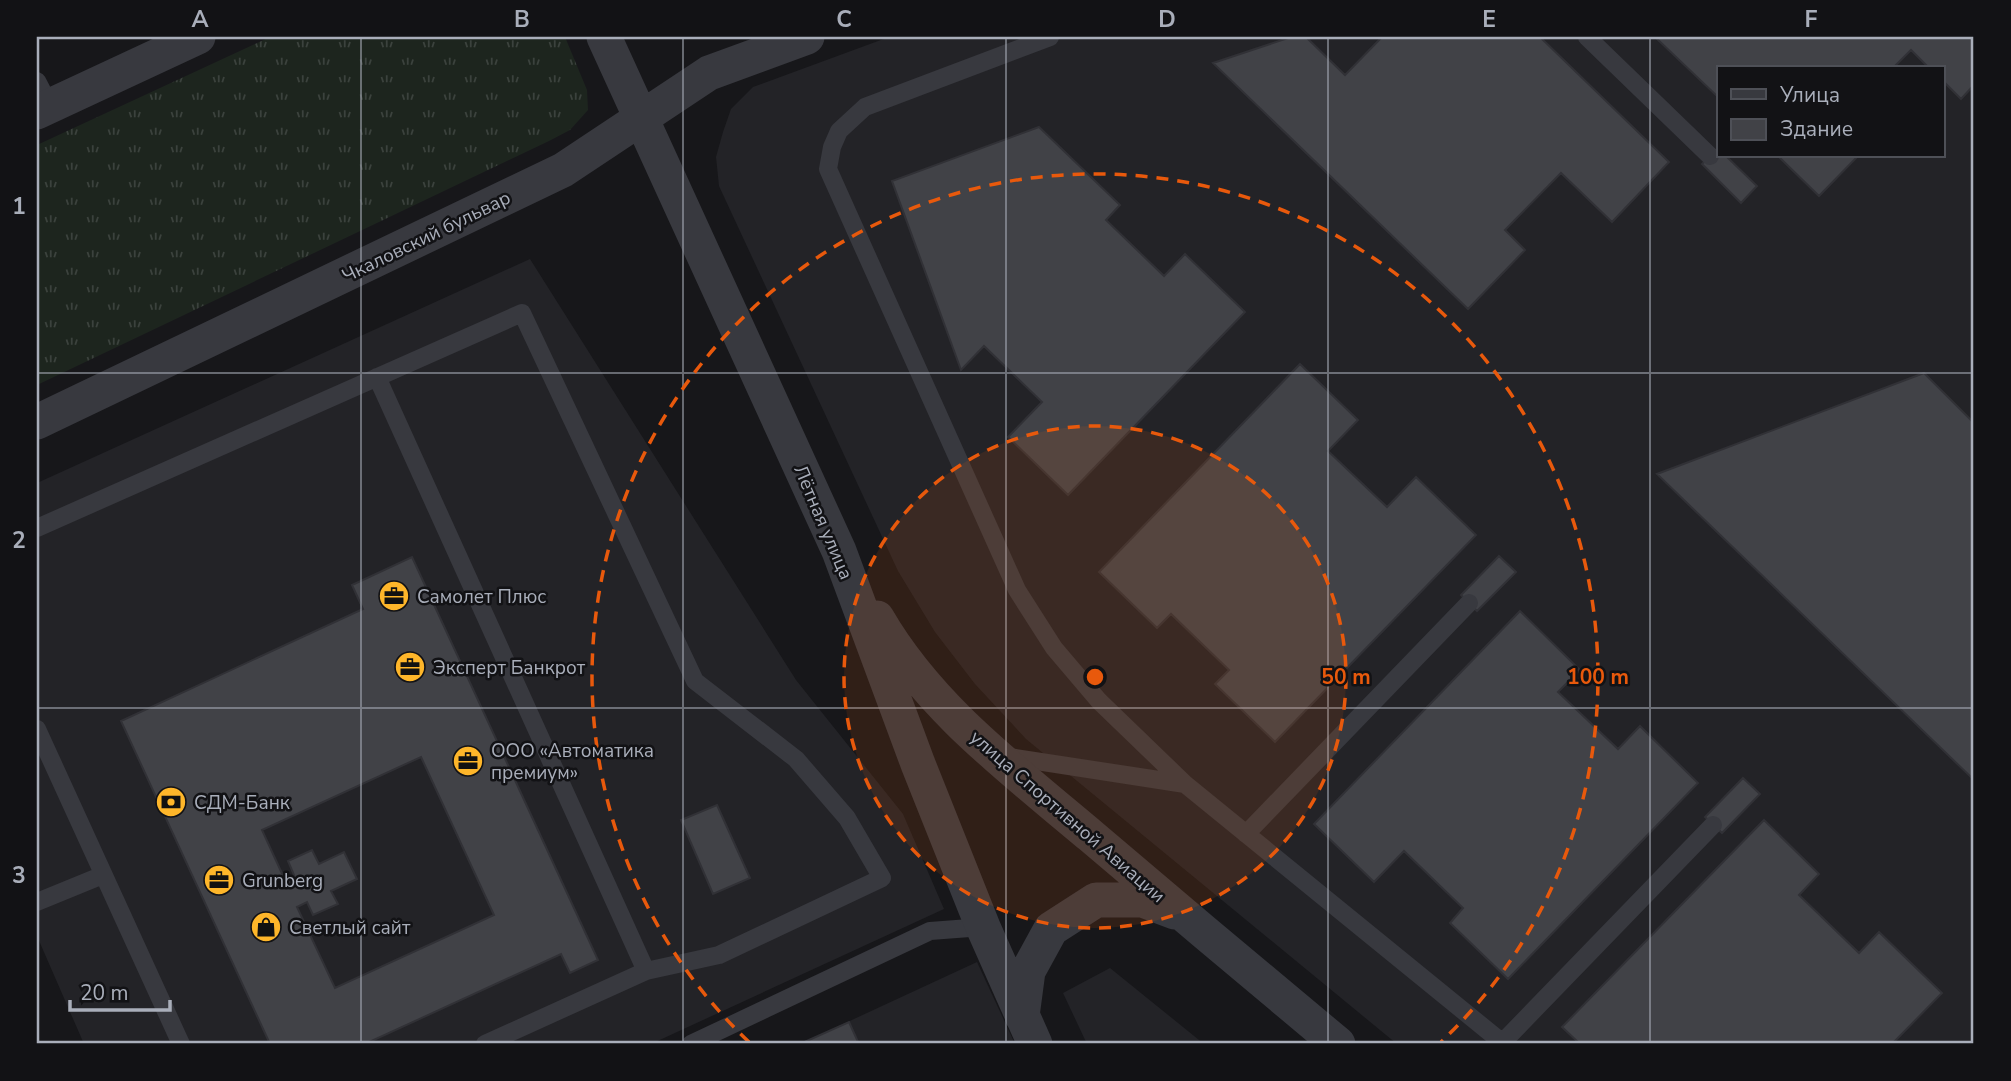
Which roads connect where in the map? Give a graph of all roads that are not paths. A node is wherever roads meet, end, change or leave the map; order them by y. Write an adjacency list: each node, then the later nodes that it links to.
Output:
1 (198, 37): 6 (street)
2 (604, 37): 7 (street, Лётная улица)
3 (807, 37): 7 (street, Чкаловский бульвар)
4 (1050, 37): 16 (lane)
5 (1587, 37): 8 (lane)
6 (41, 99)
7 (641, 120): 10 (street, Чкаловский бульвар); 12 (street, Лётная улица)
8 (1710, 156)
9 (377, 377): 11 (lane); 23 (lane); 23 (lane)
10 (37, 422)
11 (37, 528)
12 (839, 551): 15 (street, улица Спортивной Авиации); 22 (street, Лётная улица)
13 (1469, 603): 18 (lane)
14 (37, 729): 19 (lane)
15 (989, 754): 16 (lane); 21 (street, улица Спортивной Авиации)
16 (1185, 784): 18 (lane)
17 (1713, 825): 29 (lane)
18 (1246, 834): 29 (lane)
19 (103, 874): 20 (lane); 25 (lane)
20 (37, 902)
21 (1185, 915): 24 (street, Лётная улица); 28 (street, улица Спортивной Авиации)
22 (983, 927): 24 (street, Лётная улица); 27 (lane)
23 (646, 971): 26 (lane)
24 (1029, 1030)
25 (181, 1044)
26 (485, 1044)
27 (691, 1044)
28 (1338, 1044)
29 (1503, 1044)

